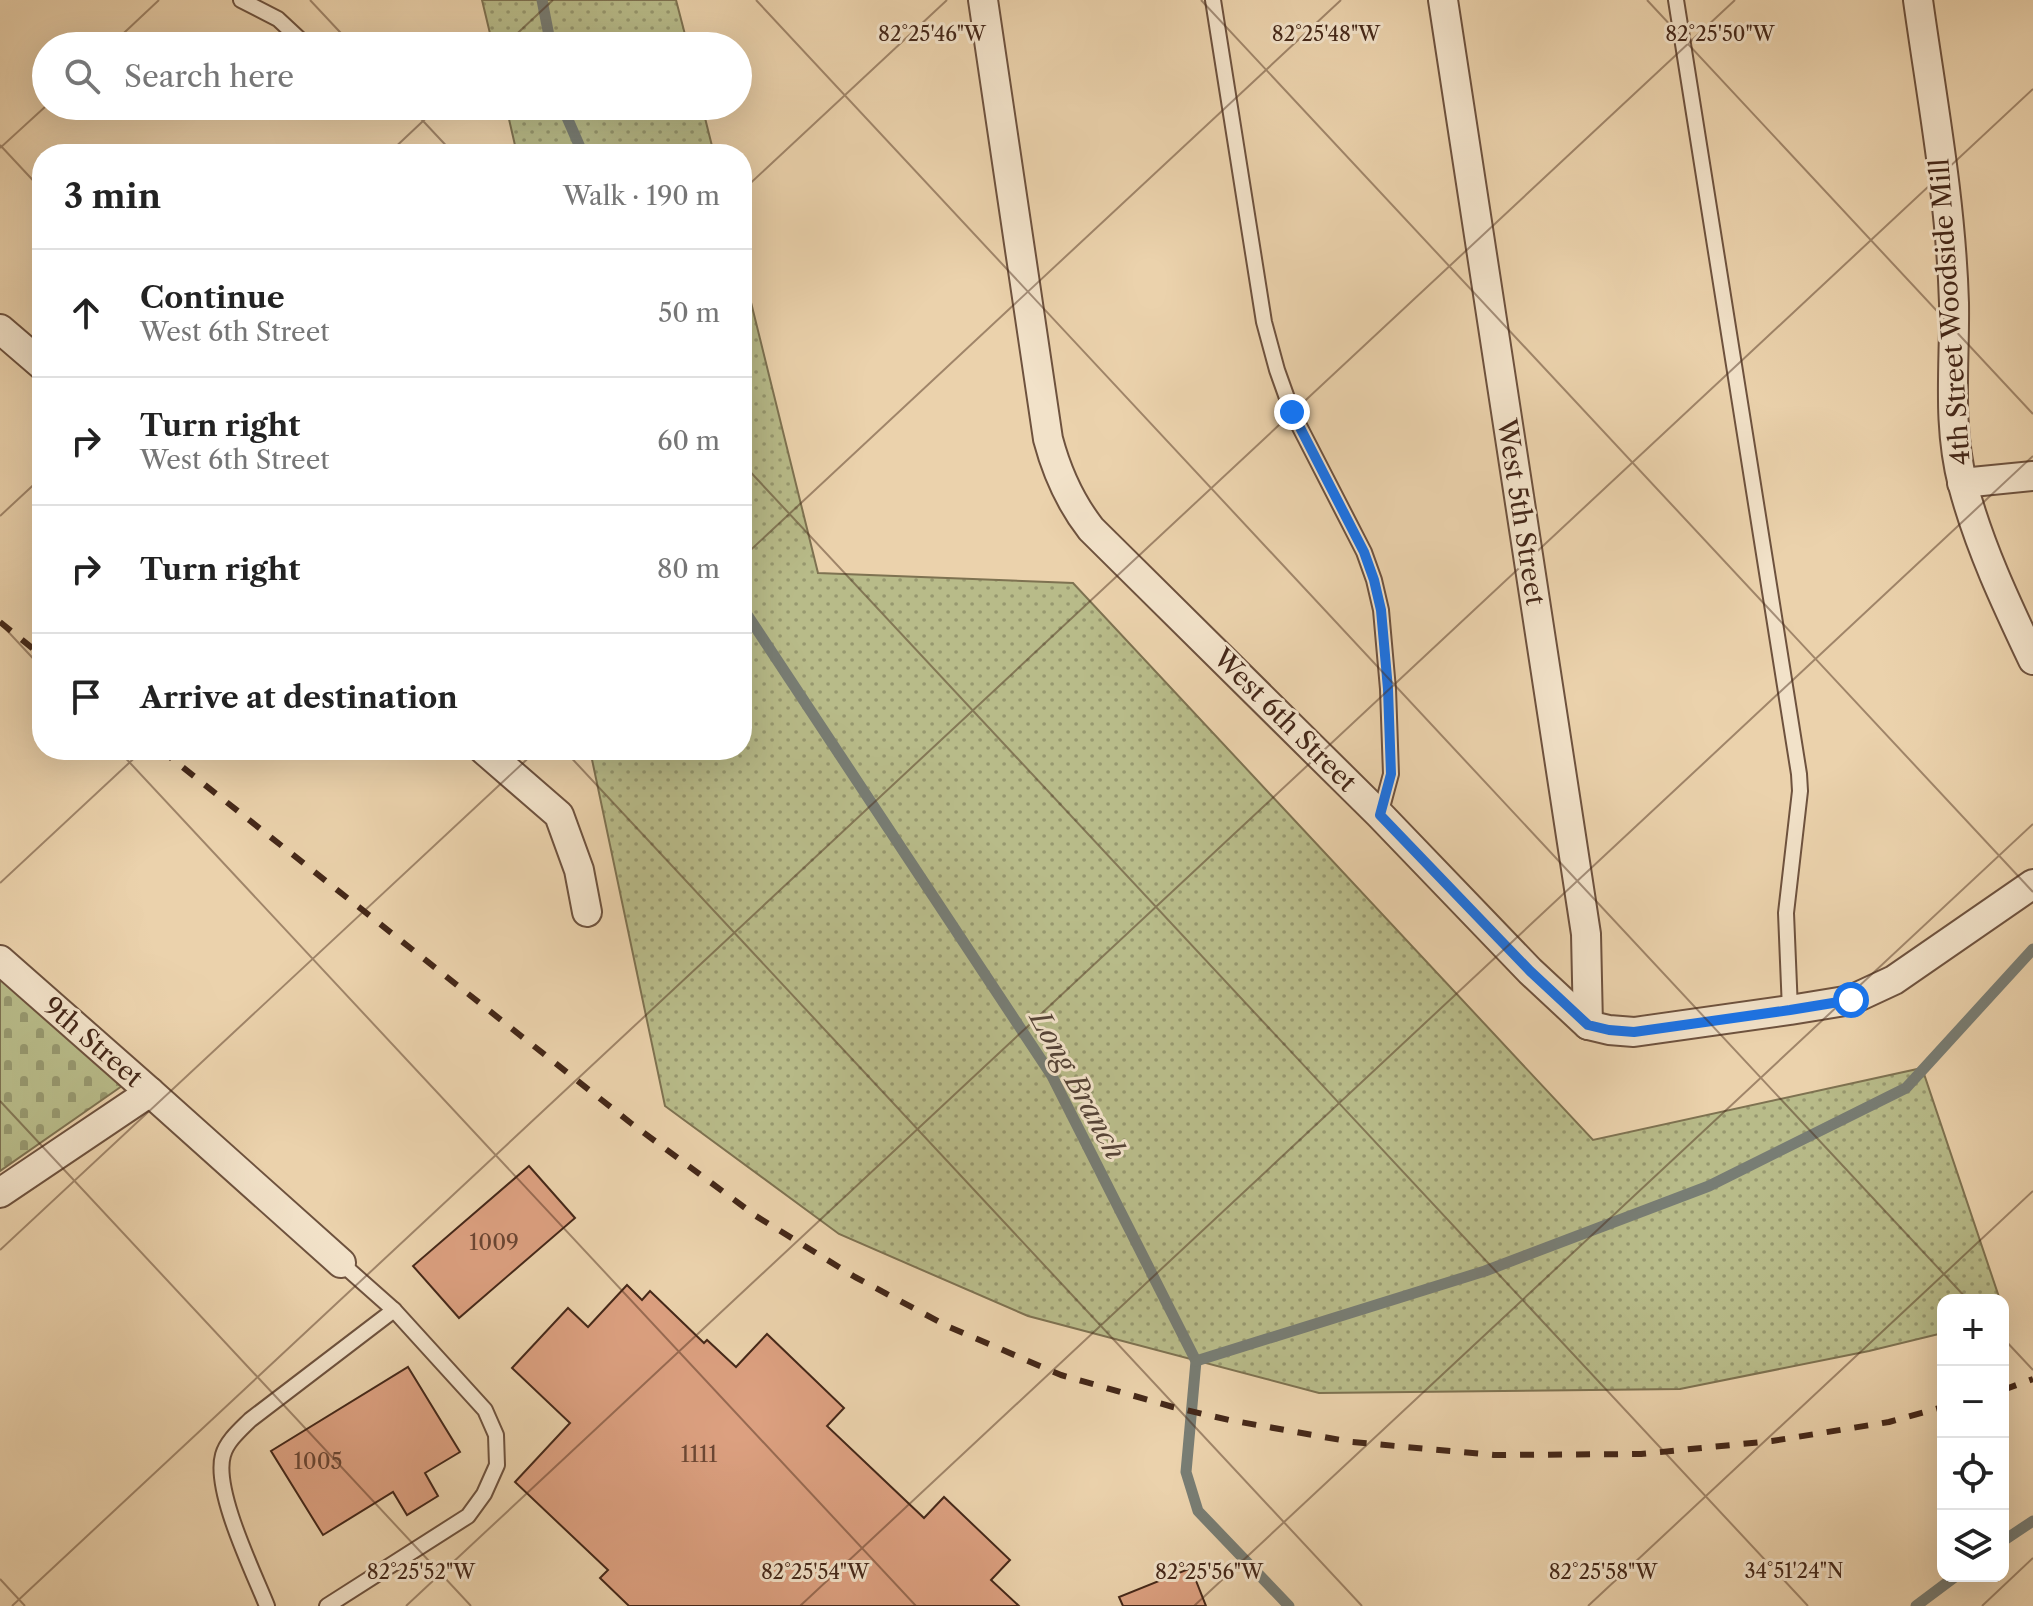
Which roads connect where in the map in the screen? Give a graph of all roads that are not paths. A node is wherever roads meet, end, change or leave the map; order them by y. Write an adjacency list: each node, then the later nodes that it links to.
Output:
1 (241, 0): 7 (lane)
2 (983, 0): 14 (street, West 6th Street)
3 (1213, 0): 14 (lane)
4 (1443, 0): 19 (street, West 5th Street)
5 (1676, 0): 18 (lane)
6 (1918, 0): 11 (street, 4th Street Woodside Mill)
7 (292, 32)
8 (0, 329): 9 (street)
9 (32, 356)
10 (2033, 476): 11 (street)
11 (1962, 483): 12 (street, 4th Street Woodside Mill)
12 (2033, 660)
13 (496, 760): 16 (street)
14 (1380, 815): 19 (street, West 6th Street)
15 (2033, 884): 18 (street)
16 (587, 912)
17 (0, 960): 20 (street, 9th Street)
18 (1790, 1010): 19 (street)
19 (1588, 1025)
20 (150, 1092): 21 (street); 22 (street, 9th Street)
21 (0, 1193)
22 (341, 1263): 23 (lane)
23 (394, 1310): 24 (lane); 25 (lane)
24 (267, 1606)
25 (327, 1606)

